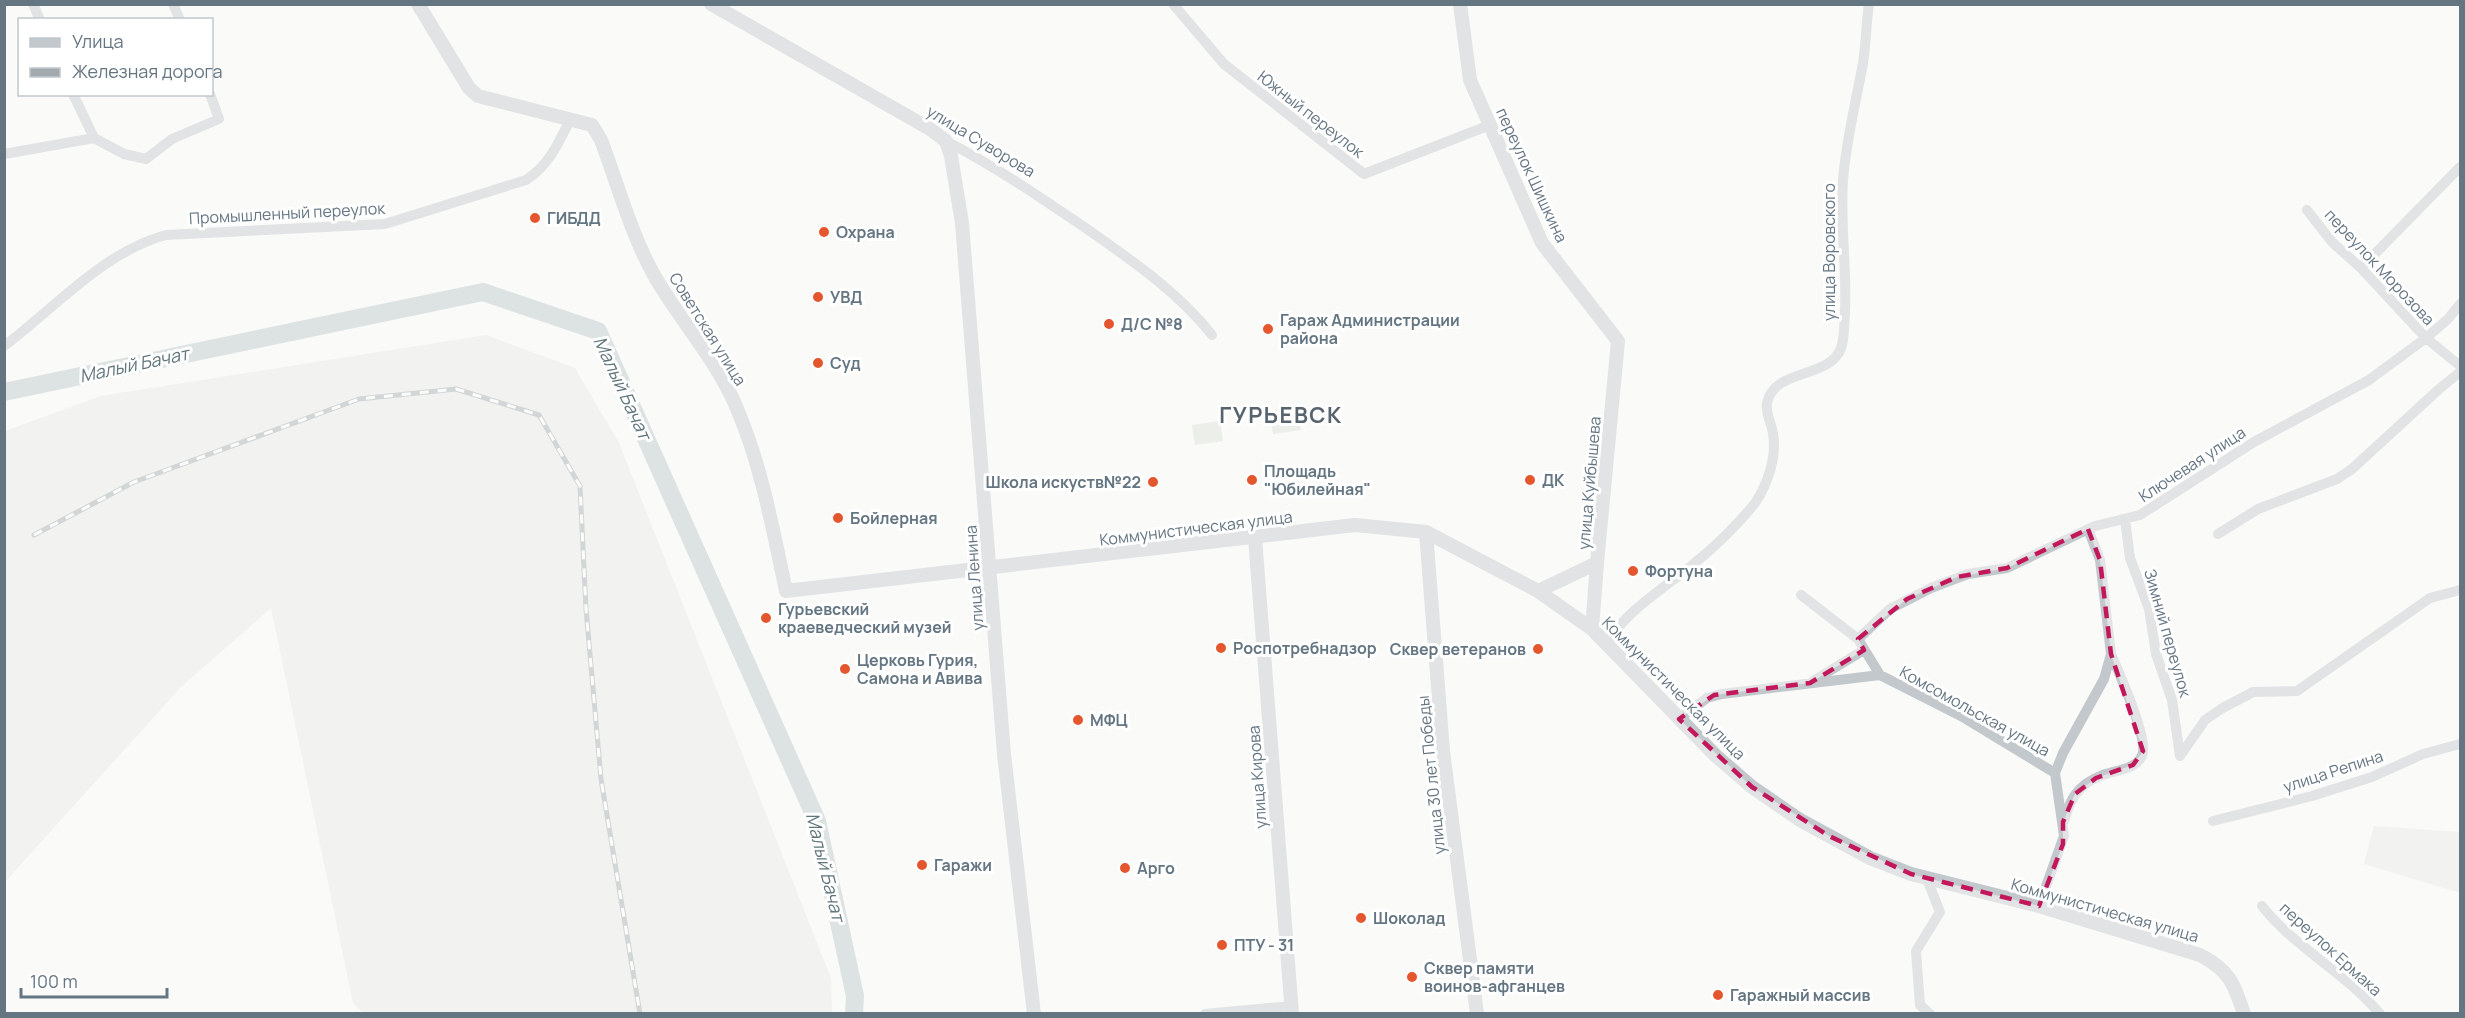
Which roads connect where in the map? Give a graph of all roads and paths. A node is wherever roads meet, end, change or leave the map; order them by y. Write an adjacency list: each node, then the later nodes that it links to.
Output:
1 (33, 4): 8 (street)
2 (173, 4): 9 (street)
3 (418, 4): 12 (street)
4 (711, 4): 15 (street, улица Суворова)
5 (1173, 4): 13 (street, Южный переулок)
6 (1460, 4): 13 (street, переулок Шишкина)
7 (1869, 4): 40 (street, улица Воровского)
8 (39, 18)
9 (179, 18)
10 (74, 96): 14 (street)
11 (211, 96): 14 (street)
12 (570, 120): 24 (street, Промышленный переулок); 35 (street, Советская улица)
13 (1490, 125): 23 (street, переулок Шишкина)
14 (94, 138): 16 (street)
15 (946, 141): 21 (street, улица Суворова); 33 (street, улица Ленина)
16 (4, 154)
17 (2460, 167): 19 (street)
18 (2307, 210): 19 (street, переулок Морозова)
19 (2361, 268): 22 (street, переулок Морозова)
20 (2460, 304): 22 (street, Ключевая улица)
21 (1212, 335)
22 (2426, 338): 25 (street, переулок Морозова); 27 (street, Ключевая улица)
23 (1618, 341): 32 (street, улица Куйбышева)
24 (4, 346)
25 (2460, 366)
26 (2460, 372): 30 (street)
27 (2125, 519): 28 (street, Ключевая улица); 34 (street, Зимний переулок)
28 (2088, 530): 39 (street, Ключевая улица); 42 (street)
29 (1426, 532): 31 (street, Коммунистическая улица); 36 (street, Коммунистическая улица); 56 (street, улица 30 лет Победы)
30 (2218, 534)
31 (1255, 538): 33 (street, Коммунистическая улица); 53 (street, улица Кирова)
32 (1597, 563): 36 (street, улица Куйбышева); 38 (street)
33 (990, 568): 35 (street, Коммунистическая улица); 54 (street, улица Ленина)
34 (2460, 590)
35 (786, 591)
36 (1538, 591): 38 (street, Коммунистическая улица)
37 (1801, 595): 39 (street, Комсомольская улица)
38 (1593, 629): 40 (street, Коммунистическая улица)
39 (1858, 639): 41 (street, Комсомольская улица)
40 (1607, 643): 45 (street, Коммунистическая улица)
41 (1864, 650): 43 (street, Комсомольская улица); 44 (street, Комсомольская улица)
42 (2111, 654): 47 (street); 49 (street)
43 (1880, 675): 44 (street, Комсомольская улица); 47 (street, Комсомольская улица)
44 (1810, 683): 45 (street, Комсомольская улица)
45 (1679, 718): 50 (street, Коммунистическая улица)
46 (2460, 744): 48 (street, улица Репина)
47 (2055, 773): 49 (street)
48 (2213, 821)
49 (2063, 822): 51 (street)
50 (1927, 879): 51 (street, Коммунистическая улица); 57 (street)
51 (2039, 906): 58 (street, Коммунистическая улица)
52 (2262, 906): 59 (street, переулок Ермака)
53 (1292, 1010): 55 (street)
54 (1034, 1014)
55 (1204, 1014)
56 (1477, 1014)
57 (1930, 1014)
58 (2244, 1014)
59 (2380, 1014)

